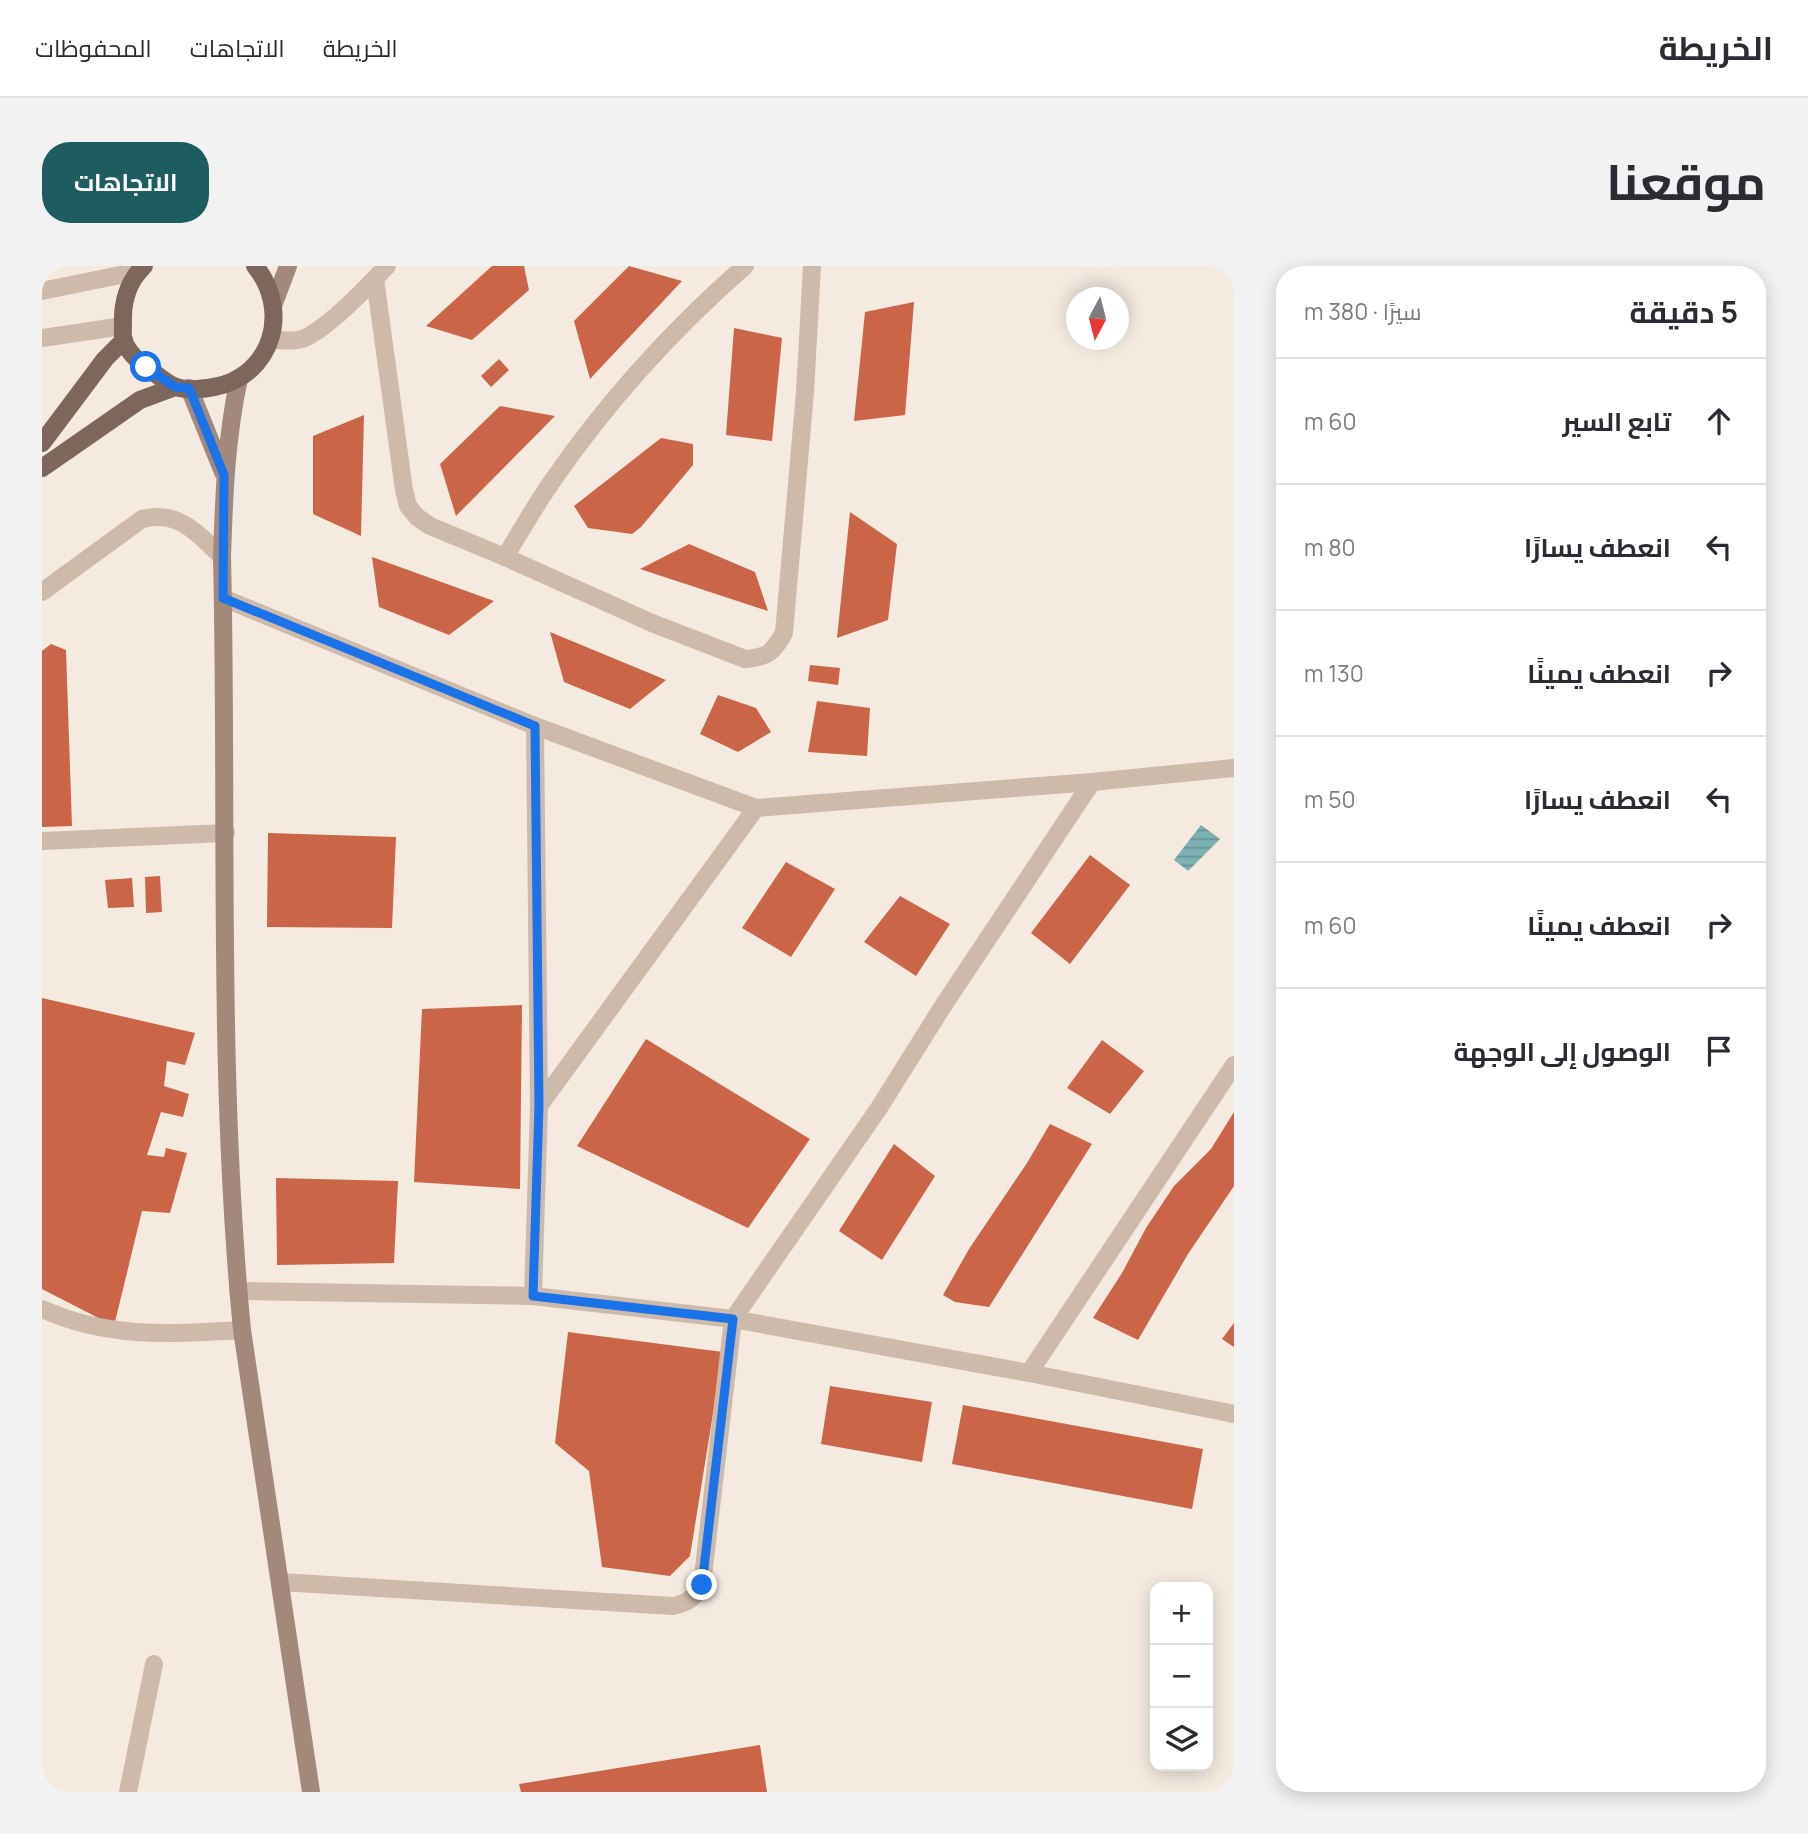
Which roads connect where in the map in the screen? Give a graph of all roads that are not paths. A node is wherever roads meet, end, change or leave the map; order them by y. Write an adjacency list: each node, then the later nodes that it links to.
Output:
1 (255, 266): 8 (main road)
2 (288, 266): 8 (street)
3 (744, 266): 18 (street)
4 (812, 266): 18 (street)
5 (142, 268): 7 (street); 9 (main road)
6 (381, 272): 11 (street); 18 (street)
7 (42, 291)
8 (274, 303): 11 (main road)
9 (123, 333): 10 (street); 13 (main road); 14 (main road)
10 (42, 338)
11 (271, 340): 12 (main road)
12 (240, 378): 13 (main road); 16 (street)
13 (182, 388): 15 (main road); 16 (street)
14 (42, 443)
15 (42, 468)
16 (224, 475): 17 (street)
17 (222, 556): 19 (street); 20 (street)
18 (505, 557)
19 (42, 592)
20 (223, 598): 21 (street); 25 (street)
21 (535, 726): 24 (street); 28 (street)
22 (1234, 768): 23 (street)
23 (1092, 782): 24 (street); 32 (street)
24 (755, 808): 28 (street)
25 (226, 833): 26 (street); 29 (street)
26 (42, 841)
27 (1234, 1065): 34 (street)
28 (539, 1106): 30 (street)
29 (238, 1291): 30 (street); 33 (street)
30 (533, 1296): 32 (street)
31 (42, 1308): 33 (street)
32 (733, 1319): 34 (street); 36 (street)
33 (242, 1330): 36 (street)
34 (1029, 1373): 35 (street)
35 (1234, 1414)
36 (280, 1582): 39 (street)
37 (155, 1664): 38 (street)
38 (128, 1792)
39 (311, 1792)

